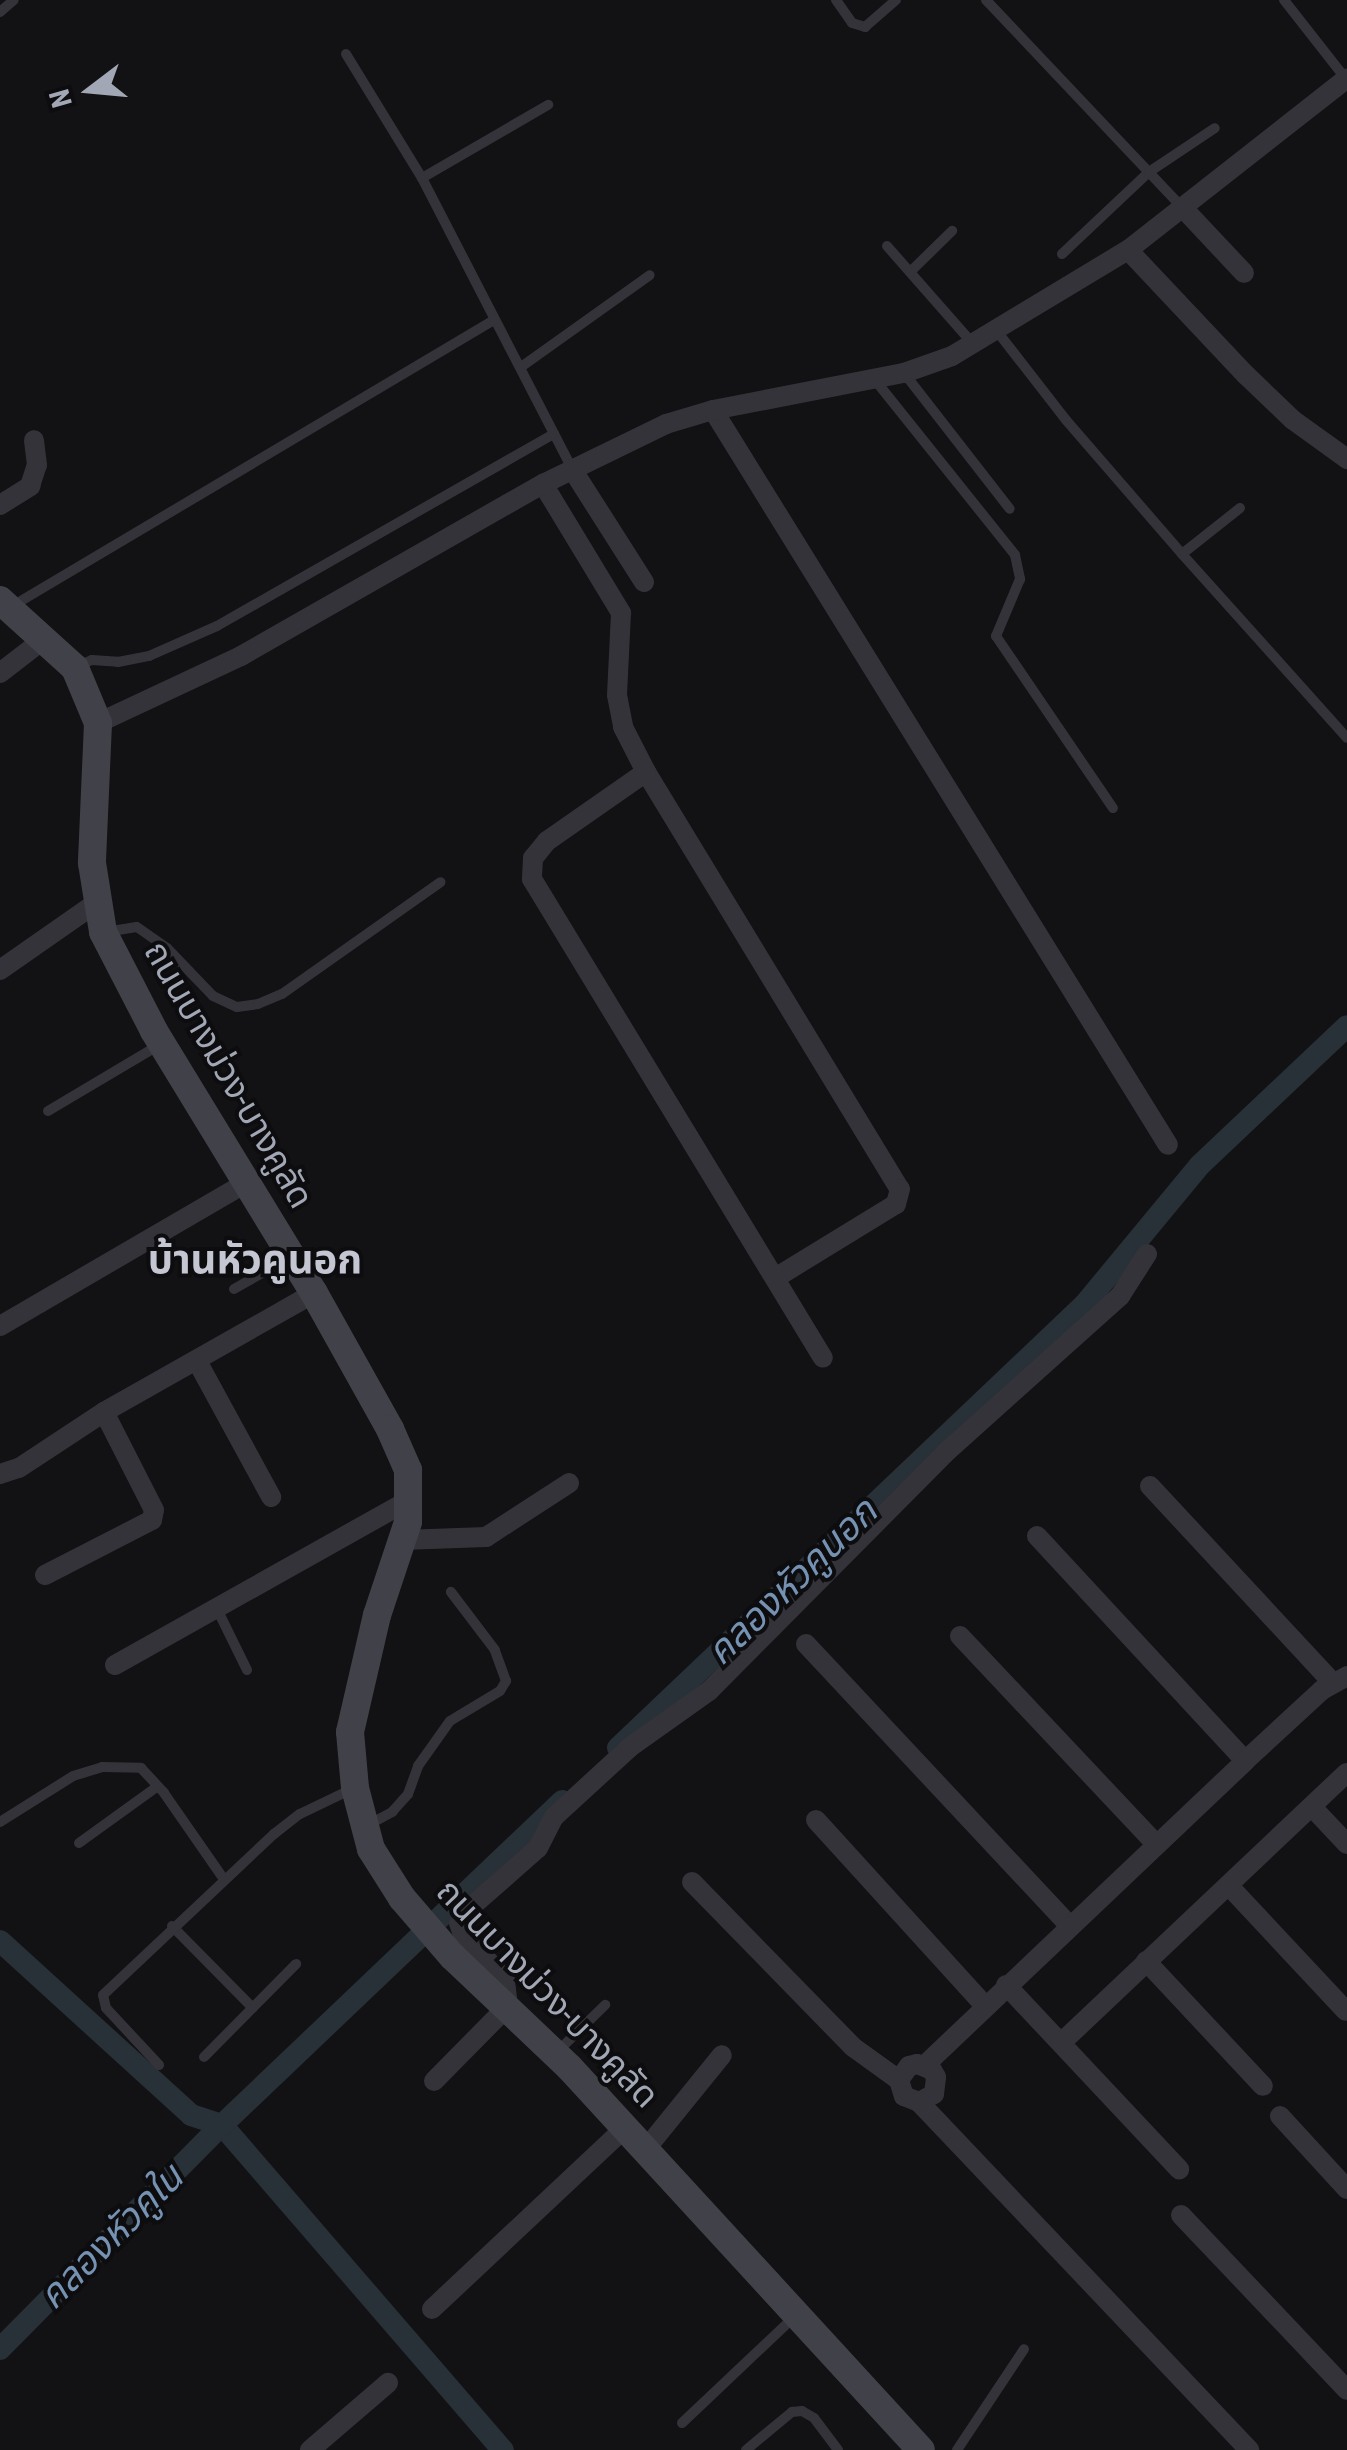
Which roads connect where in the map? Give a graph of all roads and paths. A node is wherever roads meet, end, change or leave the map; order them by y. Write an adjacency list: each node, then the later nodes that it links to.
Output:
1 (14, 0): 6 (lane)
2 (836, 0): 3 (lane)
3 (896, 0)
4 (986, 0): 11 (lane)
5 (1284, 0): 8 (lane)
6 (0, 12)
7 (346, 54): 12 (lane)
8 (1346, 78): 13 (street)
9 (548, 105): 12 (lane)
10 (1215, 128): 11 (lane)
11 (1149, 172): 13 (lane); 17 (lane)
12 (422, 178): 21 (lane)
13 (1182, 208): 16 (street); 19 (street)
14 (952, 232): 18 (lane)
15 (887, 246): 18 (lane)
16 (1128, 250): 22 (street); 30 (street)
17 (1062, 254)
18 (910, 272): 23 (lane)
19 (1244, 272)
20 (650, 275): 24 (lane)
21 (494, 320): 24 (lane); 38 (lane)
22 (996, 330): 23 (street); 36 (lane)
23 (973, 344): 25 (street)
24 (521, 367): 28 (lane)
25 (904, 373): 26 (street); 35 (lane)
26 (875, 379): 27 (street); 45 (lane)
27 (712, 410): 31 (street); 52 (street)
28 (554, 434): 31 (lane); 40 (lane)
29 (34, 440): 33 (street)
30 (1347, 459)
31 (572, 469): 32 (street); 37 (street)
32 (543, 484): 42 (street); 44 (street)
33 (0, 505)
34 (1240, 508): 36 (lane)
35 (1010, 509)
36 (1182, 554): 43 (lane)
37 (644, 582)
38 (4, 604): 39 (street, ถนนบางม่วง-บางคูลัด)
39 (44, 639): 40 (street, ถนนบางม่วง-บางคูลัด); 41 (street)
40 (75, 668): 42 (street, ถนนบางม่วง-บางคูลัด)
41 (0, 673)
42 (98, 723): 47 (street, ถนนบางม่วง-บางคูลัด)
43 (1347, 738)
44 (646, 772): 56 (street); 56 (street)
45 (1113, 808)
46 (441, 882): 48 (lane)
47 (96, 903): 48 (street, ถนนบางม่วง-บางคูลัด); 49 (street)
48 (104, 932): 50 (street, ถนนบางม่วง-บางคูลัด)
49 (0, 970)
50 (162, 1044): 51 (lane); 53 (street, ถนนบางม่วง-บางคูลัด)
51 (48, 1110)
52 (1168, 1145)
53 (247, 1182): 55 (street, ถนนบางม่วง-บางคูลัด); 59 (street)
54 (1147, 1254): 98 (street)
55 (291, 1256): 57 (lane); 58 (street, ถนนบางม่วง-บางคูลัด)
56 (777, 1277): 60 (street)
57 (234, 1289)
58 (314, 1293): 61 (street); 67 (street, ถนนบางม่วง-บางคูลัด)
59 (0, 1326)
60 (823, 1358)
61 (197, 1361): 62 (street); 66 (street)
62 (104, 1412): 63 (street); 70 (street)
63 (0, 1474)
64 (569, 1484): 69 (street)
65 (1150, 1486): 77 (street)
66 (271, 1497)
67 (411, 1498): 69 (street, ถนนบางม่วง-บางคูลัด); 72 (street)
68 (1037, 1536): 78 (street)
69 (402, 1540): 81 (street, ถนนบางม่วง-บางคูลัด)
70 (45, 1576)
71 (451, 1592): 85 (lane)
72 (217, 1609): 75 (street); 76 (lane)
73 (960, 1636): 87 (street)
74 (806, 1644): 93 (street)
75 (115, 1665)
76 (247, 1670)
77 (1340, 1679): 78 (street)
78 (1245, 1761): 87 (street)
79 (1347, 1773): 82 (street)
80 (158, 1786): 84 (lane); 86 (lane); 89 (lane)
81 (355, 1788): 85 (street, ถนนบางม่วง-บางคูลัด); 89 (lane)
82 (1312, 1806): 88 (street); 91 (street)
83 (816, 1820): 99 (street)
84 (0, 1822)
85 (363, 1828): 98 (street, ถนนบางม่วง-บางคูลัด)
86 (79, 1842)
87 (1156, 1844): 93 (street)
88 (1347, 1844)
89 (223, 1878): 92 (lane)
90 (692, 1882): 109 (street)
91 (1229, 1886): 94 (street); 101 (street)
92 (172, 1926): 100 (lane); 106 (lane)
93 (1069, 1926): 96 (street)
94 (1146, 1961): 102 (street); 110 (street)
95 (296, 1964): 100 (lane)
96 (1006, 1985): 99 (street); 102 (street)
97 (605, 2004): 103 (lane)
98 (508, 2006): 103 (street, ถนนบางม่วง-บางคูลัด); 108 (street)
99 (985, 2006): 107 (street)
100 (253, 2008): 105 (lane)
101 (1346, 2011)
102 (1061, 2044): 115 (street)
103 (555, 2054): 113 (street, ถนนบางม่วง-บางคูลัด)
104 (722, 2055): 114 (street)
105 (204, 2057)
106 (159, 2065)
107 (925, 2065): 109 (street); 111 (street)
108 (434, 2080)
109 (900, 2080): 111 (street)
110 (1262, 2086)
111 (920, 2102): 129 (street)
112 (1280, 2116): 116 (street)
113 (624, 2129): 114 (street, ถนนบางม่วง-บางคูลัด); 118 (street)
114 (645, 2150): 119 (street, ถนนบางม่วง-บางคูลัด)
115 (1179, 2170)
116 (1347, 2189)
117 (1180, 2215): 122 (street)
118 (432, 2309)
119 (798, 2314): 123 (lane); 127 (street, ถนนบางม่วง-บางคูลัด)
120 (1024, 2349): 128 (lane)
121 (388, 2383): 124 (street)
122 (1347, 2390)
123 (682, 2423)
124 (310, 2450)
125 (746, 2450): 126 (lane)
126 (838, 2450)
127 (921, 2450)
128 (958, 2450)
129 (1250, 2450)

